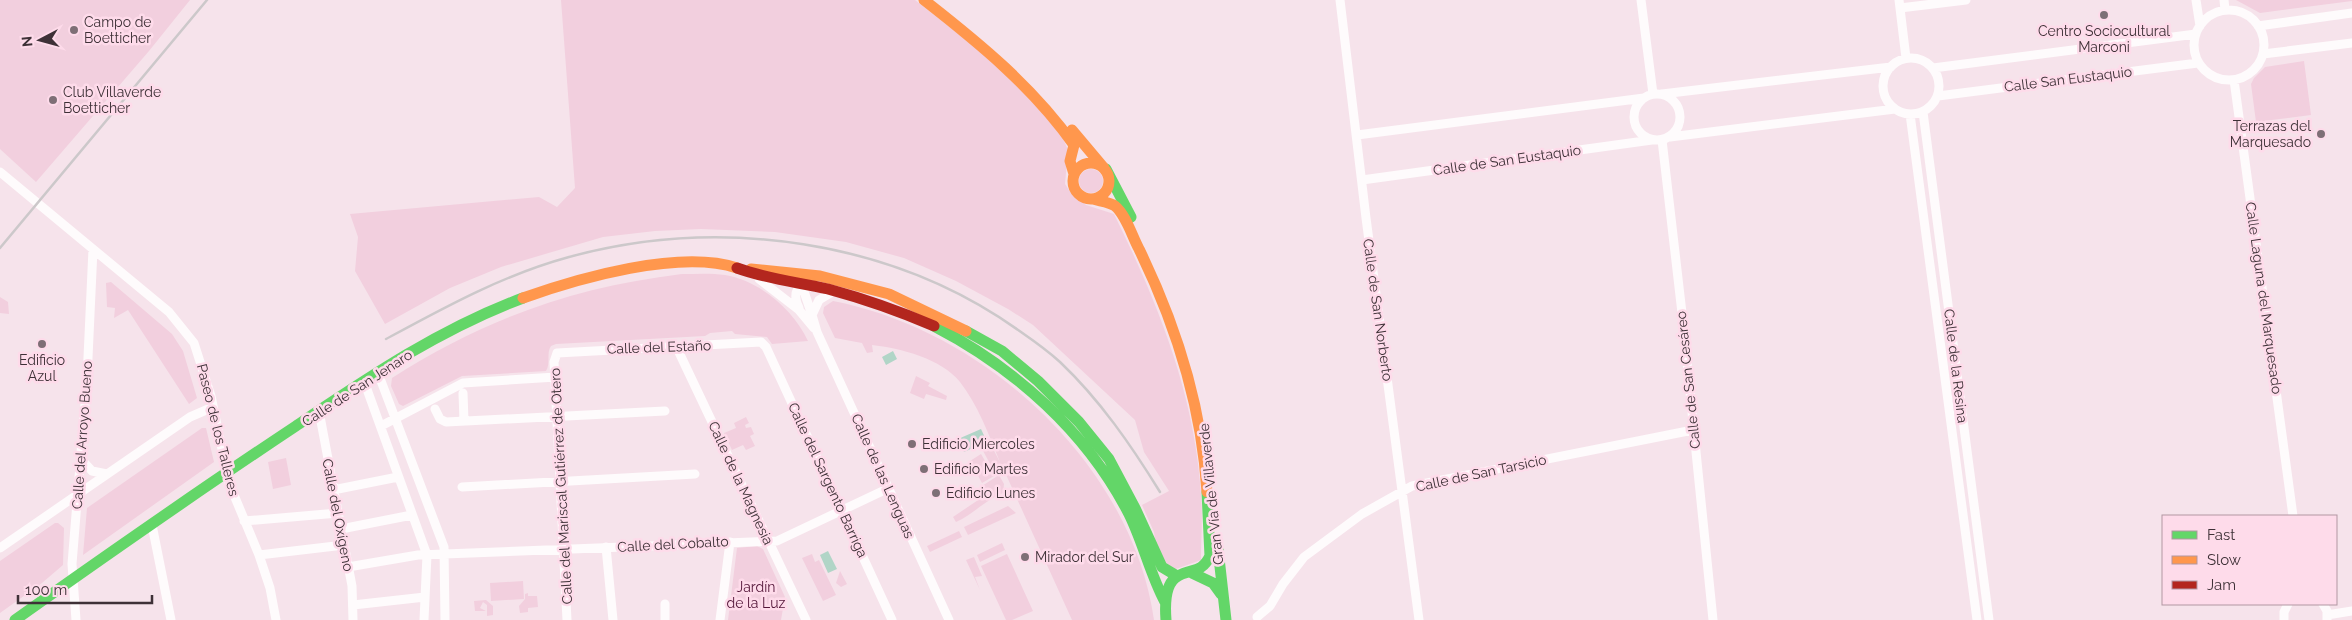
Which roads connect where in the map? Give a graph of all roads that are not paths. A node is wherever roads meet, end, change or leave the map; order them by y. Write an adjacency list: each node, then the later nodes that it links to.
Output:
1 (924, 0): 29 (street)
2 (935, 0): 27 (street, Gran Vía de Villaverde)
3 (1340, 0): 25 (street, Calle de San Norberto)
4 (1641, 0): 20 (street)
5 (1966, 0): 8 (street)
6 (2196, 0): 12 (street)
7 (2224, 0): 9 (street)
8 (1900, 4): 15 (street)
9 (2226, 10): 11 (street); 12 (street)
10 (2352, 13): 11 (street)
11 (2258, 26): 14 (street)
12 (2198, 30): 16 (street); 18 (street, Calle San Eustaquio)
13 (2352, 43): 14 (street)
14 (2263, 54): 19 (street)
15 (1906, 58): 17 (street); 18 (street)
16 (2198, 63): 19 (street); 21 (street, Calle San Eustaquio)
17 (1891, 67): 20 (street); 22 (street)
18 (1933, 68): 21 (street)
19 (2234, 80): 70 (street, Calle Laguna del Marquesado)
20 (1653, 95): 25 (street); 26 (street); 26 (street)
21 (1938, 96): 23 (street)
22 (1895, 109): 24 (street); 26 (street, Calle de San Eustaquio)
23 (1923, 112): 24 (street); 116 (street, Calle de la Resina)
24 (1910, 114): 115 (street, Calle de la Resina)
25 (1357, 136): 30 (street, Calle de San Norberto)
26 (1661, 139): 30 (street, Calle de San Eustaquio); 54 (street, Calle de San Cesáreo)
27 (1105, 168): 29 (street); 31 (street); 88 (street, Gran Vía de Villaverde)
28 (0, 172): 32 (street, Paseo de los Talleres)
29 (1074, 174): 31 (street)
30 (1362, 180): 64 (street, Calle de San Norberto)
31 (1093, 199): 84 (street, Gran Vía de Villaverde)
32 (92, 249): 46 (street, Paseo de los Talleres); 55 (street, Calle del Arroyo Bueno)
33 (743, 269): 34 (street, Calle de San Jenaro); 36 (street, Calle de las Lenguas); 42 (street, Calle de San Jenaro)
34 (799, 278): 35 (street, Calle de San Jenaro); 36 (street); 37 (street, Calle de las Lenguas); 67 (street, Calle de San Jenaro)
35 (834, 291): 37 (street); 67 (street, Calle de San Jenaro)
36 (799, 310): 38 (street, Calle de las Lenguas)
37 (812, 315): 38 (street, Calle de las Lenguas)
38 (817, 332): 62 (street, Calle de las Lenguas)
39 (761, 342): 40 (street, Calle del Estaño); 66 (street, Calle del Sargento Barriga)
40 (676, 346): 41 (street, Calle del Estaño); 75 (street, Calle de la Magnesia)
41 (557, 353): 43 (street, Calle del Mariscal Gutiérrez de Otero)
42 (378, 373): 44 (street, Calle de San Jenaro); 51 (street)
43 (556, 377): 50 (street, Calle del Mariscal Gutiérrez de Otero); 51 (street)
44 (364, 381): 48 (street, Calle de San Jenaro); 53 (street)
45 (463, 393): 52 (street)
46 (213, 407): 56 (street, Paseo de los Talleres); 57 (street)
47 (435, 409): 52 (street)
48 (320, 411): 56 (street, Calle de San Jenaro); 63 (street, Calle del Oxígeno)
49 (665, 411): 50 (street)
50 (558, 416): 52 (street); 60 (street, Calle del Mariscal Gutiérrez de Otero)
51 (395, 419): 53 (street); 82 (street)
52 (464, 421)
53 (381, 426): 59 (street)
54 (1693, 430): 64 (street, Calle de San Tarsicio); 114 (street, Calle de San Cesáreo)
55 (81, 459): 57 (street); 65 (street, Calle del Arroyo Bueno)
56 (226, 472): 71 (street, Paseo de los Talleres); 72 (street, Calle de San Jenaro)
57 (107, 474): 65 (street)
58 (694, 474): 60 (street)
59 (398, 478): 63 (street); 69 (street)
60 (561, 481): 61 (street); 79 (street, Calle del Mariscal Gutiérrez de Otero)
61 (462, 487)
62 (889, 488): 66 (street, Calle del Cobalto); 110 (street, Calle de las Lenguas)
63 (334, 490): 68 (street, Calle del Oxígeno)
64 (1403, 491): 95 (street, Calle de San Tarsicio); 113 (street, Calle de San Norberto)
65 (78, 495): 78 (street); 86 (street, Calle del Arroyo Bueno)
66 (842, 510): 75 (street, Calle del Cobalto); 109 (street, Calle del Sargento Barriga)
67 (1132, 510): 85 (street, Calle de San Jenaro); 89 (street, Calle de San Jenaro)
68 (338, 513): 71 (street); 73 (street, Calle del Oxígeno)
69 (412, 515): 73 (street); 81 (street)
70 (2293, 515)
71 (244, 521): 80 (street, Paseo de los Talleres)
72 (152, 525): 86 (street, Calle de San Jenaro); 99 (street)
73 (341, 529): 76 (street, Calle del Oxígeno)
74 (730, 542): 75 (street, Calle del Cobalto); 77 (street, Calle del Cobalto); 107 (street)
75 (768, 542): 108 (street, Calle de la Magnesia)
76 (344, 545): 80 (street); 83 (street, Calle del Oxígeno)
77 (606, 547): 79 (street, Calle del Cobalto); 105 (street)
78 (0, 548)
79 (564, 549): 82 (street, Calle del Cobalto); 104 (street, Calle del Mariscal Gutiérrez de Otero)
80 (259, 555): 100 (street, Paseo de los Talleres)
81 (427, 555): 82 (street, Calle del Cobalto); 83 (street, Calle del Cobalto); 87 (street)
82 (444, 555): 103 (street)
83 (348, 567): 91 (street, Calle del Oxígeno)
84 (1192, 573): 85 (street, Gran Vía de Villaverde); 88 (street, Gran Vía de Villaverde)
85 (1177, 576): 89 (street)
86 (72, 580): 97 (street, Calle de San Jenaro); 98 (street, Calle del Arroyo Bueno)
87 (425, 597): 91 (street); 102 (street)
88 (1223, 598): 112 (street, Gran Vía de Villaverde)
89 (1165, 602): 111 (street)
90 (665, 604): 106 (street)
91 (353, 605): 101 (street, Calle del Oxígeno)
92 (2288, 605): 117 (street)
93 (2323, 605): 96 (street)
94 (2352, 611): 96 (street)
95 (1257, 617)
96 (2327, 617)
97 (15, 620)
98 (76, 620)
99 (171, 620)
100 (276, 620)
101 (353, 620)
102 (424, 620)
103 (445, 620)
104 (567, 620)
105 (613, 620)
106 (665, 620)
107 (720, 620)
108 (806, 620)
109 (892, 620)
110 (948, 620)
111 (1166, 620)
112 (1226, 620)
113 (1419, 620)
114 (1713, 620)
115 (1977, 620)
116 (1989, 620)
117 (2284, 620)

